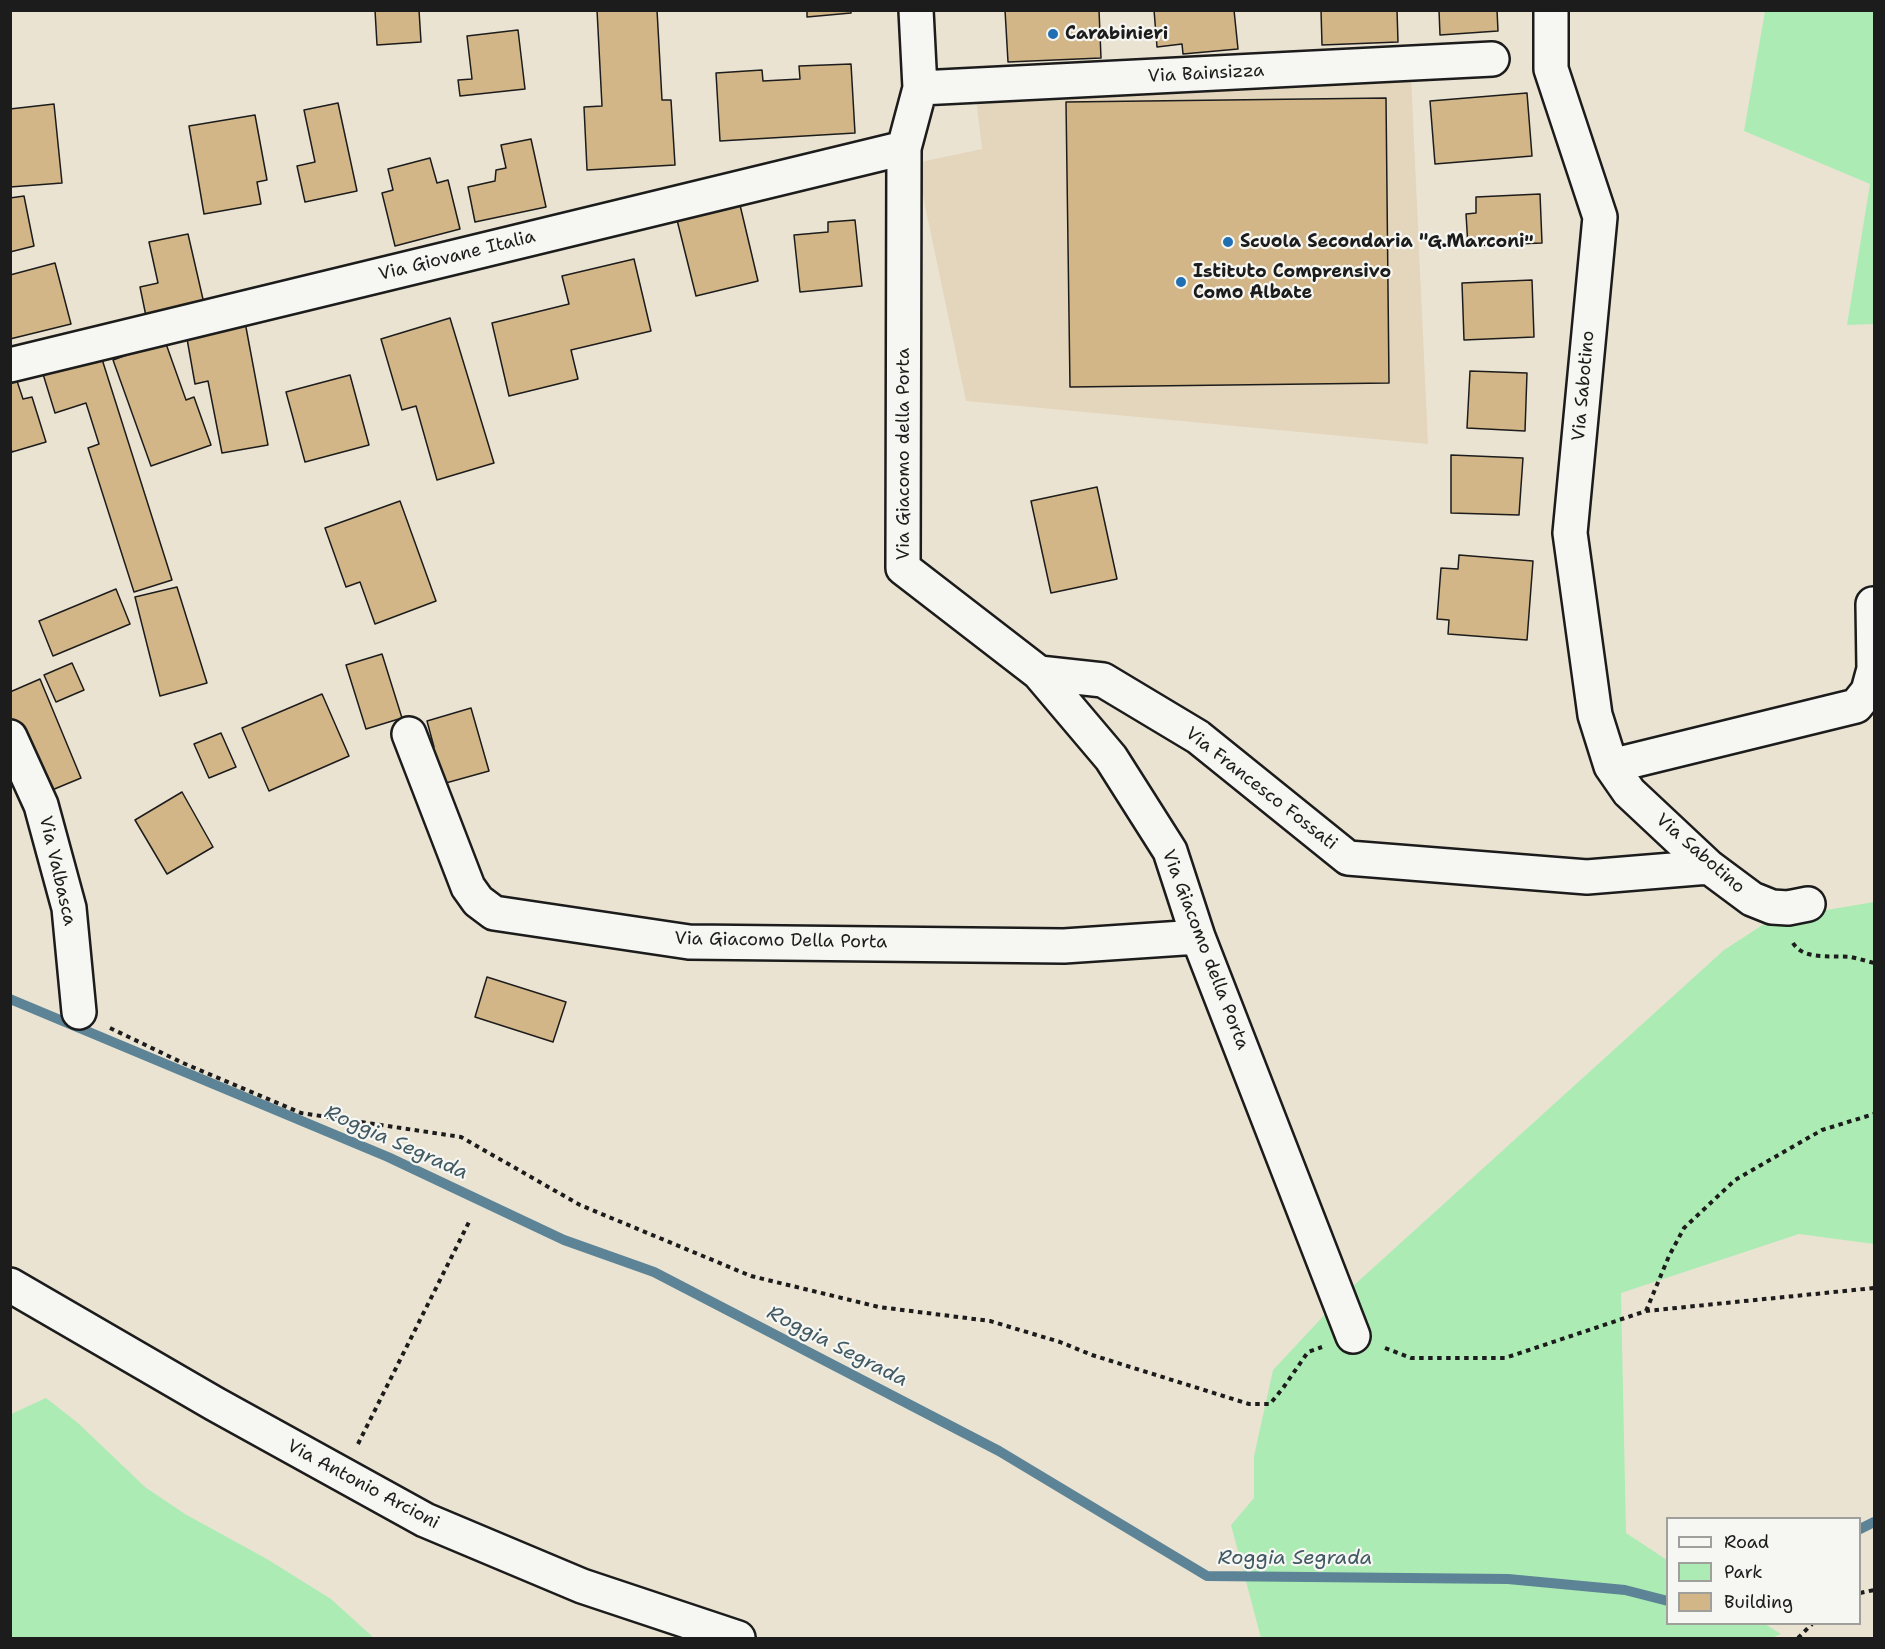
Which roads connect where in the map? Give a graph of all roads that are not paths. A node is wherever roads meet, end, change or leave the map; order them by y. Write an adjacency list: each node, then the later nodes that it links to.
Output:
1 (916, 10): 4 (street)
2 (1551, 10): 11 (street, Via Sabotino)
3 (1492, 59): 4 (street, Via Bainsizza)
4 (920, 88): 5 (street)
5 (904, 148): 6 (street, Via Giovane Italia); 8 (street, Via Giacomo della Porta)
6 (10, 365)
7 (1873, 604): 11 (street)
8 (1039, 673): 12 (street, Via Francesco Fossati); 14 (street, Via Giacomo della Porta)
9 (409, 734): 14 (street, Via Giacomo Della Porta)
10 (10, 737): 15 (street, Via Valbasca)
11 (1611, 766): 12 (street, Via Sabotino)
12 (1709, 867): 13 (street, Via Sabotino)
13 (1808, 904)
14 (1198, 937): 17 (street, Via Giacomo della Porta)
15 (79, 1012)
16 (10, 1285): 18 (street, Via Antonio Arcioni)
17 (1353, 1336)
18 (738, 1638)

